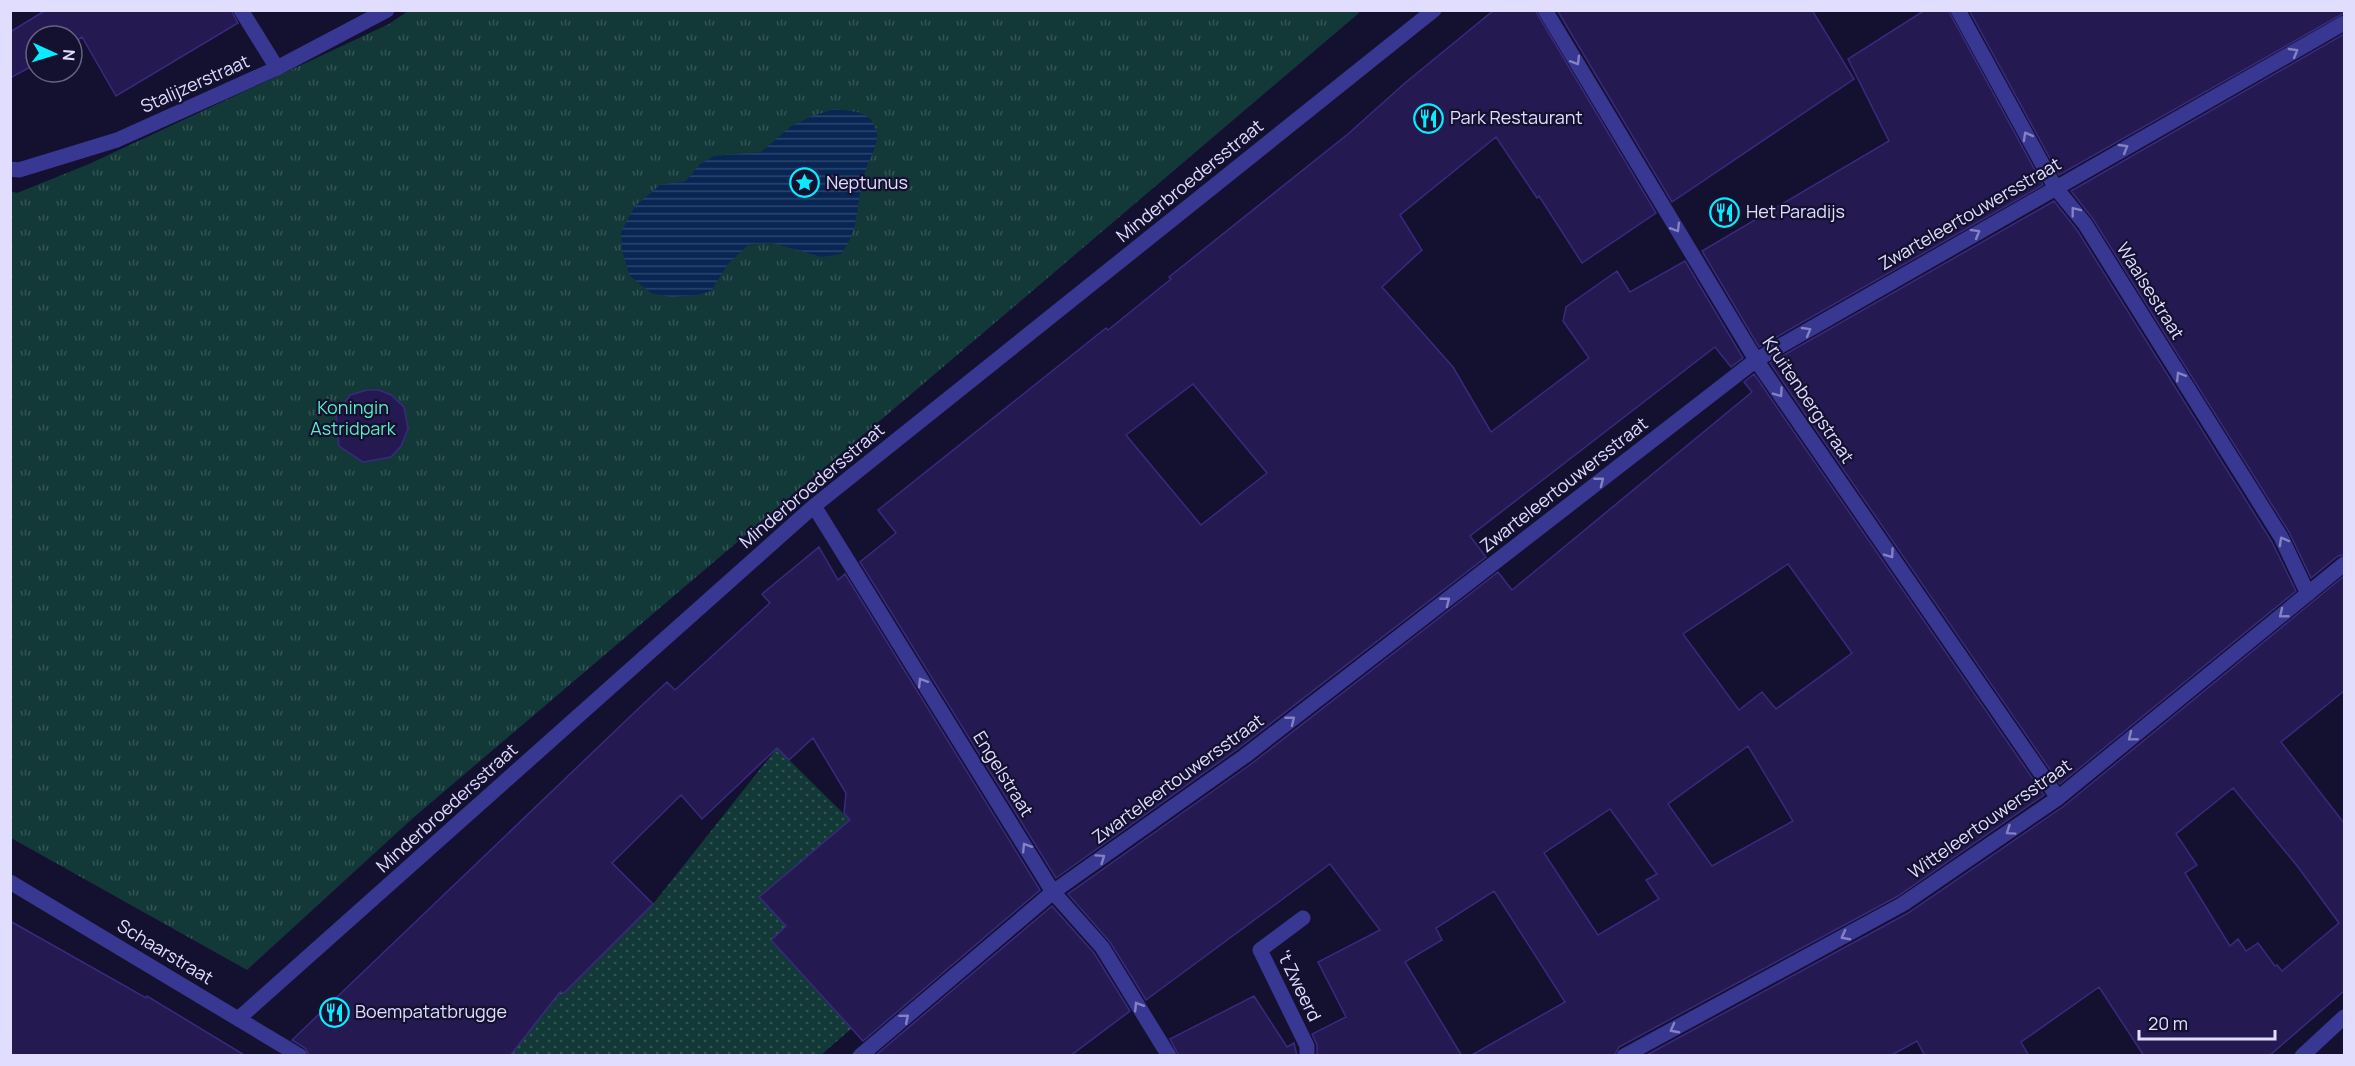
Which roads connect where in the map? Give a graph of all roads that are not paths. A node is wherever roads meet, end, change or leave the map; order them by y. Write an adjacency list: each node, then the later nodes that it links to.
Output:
1 (241, 10): 7 (street)
2 (387, 10): 7 (street, Stalijzerstraat)
3 (1434, 10): 11 (street, Minderbroedersstraat)
4 (1545, 10): 10 (street, Kruitenbergstraat, one-way to 10)
5 (1959, 10): 9 (street, Waalsestraat, one-way to 5)
6 (2344, 23): 9 (street, Zwarteleertouwersstraat, one-way to 6)
7 (277, 68): 8 (street, Stalijzerstraat)
8 (10, 169)
9 (2055, 187): 10 (street, Zwarteleertouwersstraat, one-way to 9); 13 (street, Waalsestraat, one-way to 9)
10 (1756, 360): 14 (street, Kruitenbergstraat, one-way to 14); 16 (street, Zwarteleertouwersstraat, one-way to 10)
11 (814, 506): 16 (street, Engelstraat, one-way to 11); 19 (street, Minderbroedersstraat)
12 (2344, 564): 13 (street, Witteleertouwersstraat)
13 (2308, 594): 14 (street, Witteleertouwersstraat, one-way to 14)
14 (2058, 798): 24 (street, Witteleertouwersstraat, one-way to 24)
15 (10, 882): 19 (street, Schaarstraat)
16 (1053, 892): 21 (street, Zwarteleertouwersstraat, one-way to 16); 22 (street, Engelstraat, one-way to 16)
17 (1303, 918): 23 (street, 't Zweerd)
18 (2344, 1017): 25 (street)
19 (238, 1019): 20 (street, Schaarstraat)
20 (300, 1056)
21 (860, 1056)
22 (1169, 1056)
23 (1307, 1056)
24 (1624, 1056)
25 (2302, 1056)

